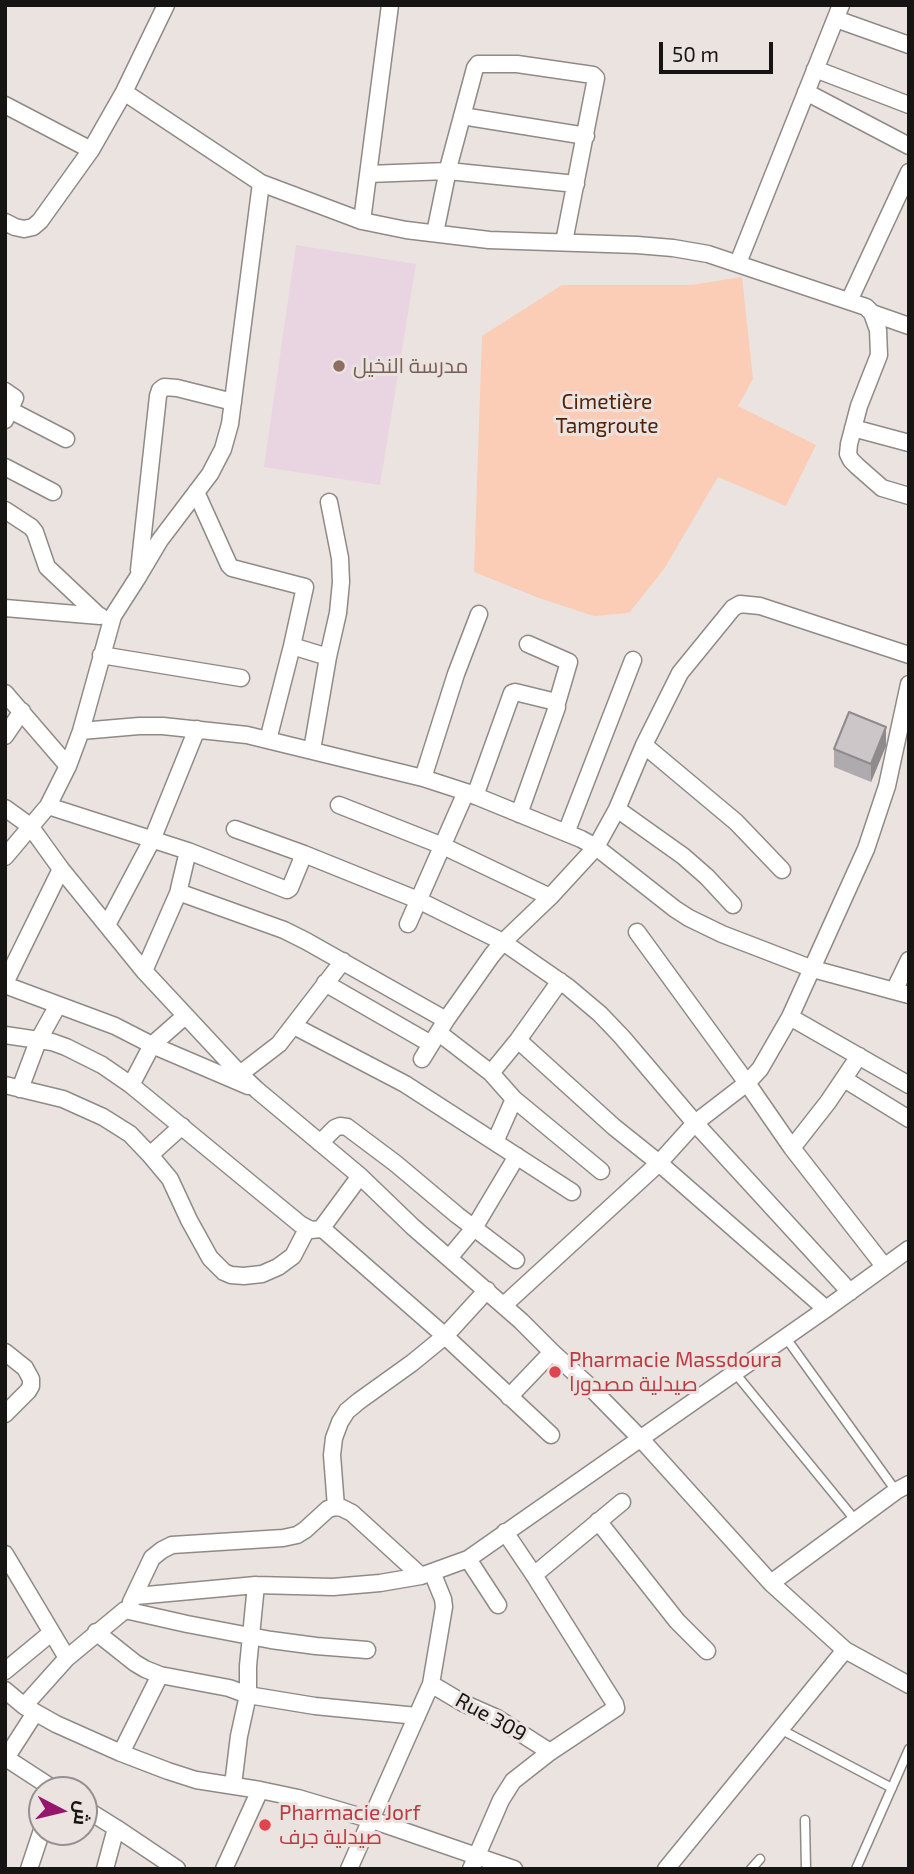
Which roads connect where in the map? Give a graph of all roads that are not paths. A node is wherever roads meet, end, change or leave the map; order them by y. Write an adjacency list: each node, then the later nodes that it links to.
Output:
1 (166, 5): 6 (street)
2 (390, 5): 16 (street)
3 (838, 12): 4 (street); 5 (street)
4 (909, 45)
5 (815, 69): 7 (street); 9 (street)
6 (124, 92): 13 (street); 17 (street)
7 (806, 92): 12 (street); 23 (street)
8 (5, 105): 13 (street)
9 (909, 105)
10 (462, 116): 11 (street); 11 (street); 14 (street)
11 (586, 136): 18 (street)
12 (909, 146)
13 (91, 150): 20 (street)
14 (448, 171): 16 (street); 18 (street); 21 (street)
15 (909, 172): 24 (street)
16 (368, 174): 19 (street)
17 (261, 183): 19 (street); 28 (street)
18 (576, 184): 22 (street)
19 (362, 221): 21 (street)
20 (5, 222)
21 (435, 233): 22 (street)
22 (564, 242): 23 (street)
23 (738, 263): 24 (street)
24 (849, 301): 25 (street)
25 (872, 313): 26 (street); 30 (street)
26 (909, 326)
27 (5, 391): 29 (street)
28 (233, 402): 35 (street); 39 (street)
29 (8, 415): 31 (street)
30 (853, 428): 32 (street); 36 (street)
31 (66, 439)
32 (909, 443)
33 (5, 467): 34 (street)
34 (52, 492)
35 (196, 492): 39 (street); 44 (street)
36 (909, 496)
37 (329, 502): 47 (street)
38 (5, 510): 42 (street)
39 (138, 577): 42 (street)
40 (5, 608): 42 (street)
41 (479, 614): 62 (street)
42 (106, 616): 45 (street)
43 (528, 644): 52 (street)
44 (292, 646): 47 (street); 58 (street)
45 (101, 655): 49 (street); 55 (street)
46 (909, 655): 59 (street)
47 (328, 657): 60 (street)
48 (633, 660): 71 (street)
49 (241, 678)
50 (909, 684): 56 (street)
51 (5, 693): 53 (street)
52 (557, 703): 63 (street); 68 (street)
53 (22, 711): 57 (street); 61 (street)
54 (197, 729): 55 (street); 58 (street); 72 (street)
55 (81, 731): 61 (street)
56 (904, 734): 90 (street)
57 (5, 736)
58 (268, 740): 60 (street)
59 (645, 745): 67 (street); 79 (street)
60 (312, 750): 62 (street)
61 (68, 766): 65 (street)
62 (423, 778): 63 (street)
63 (471, 794): 68 (street); 73 (street)
64 (338, 805): 73 (street)
65 (48, 806): 69 (street); 72 (street)
66 (5, 808): 69 (street)
67 (617, 809): 74 (street); 83 (street)
68 (519, 814): 71 (street)
69 (30, 826): 77 (street); 78 (street)
70 (235, 829): 76 (street)
71 (566, 833): 74 (street)
72 (152, 839): 75 (street); 85 (street)
73 (443, 846): 81 (street); 82 (street)
74 (596, 848): 81 (street); 90 (street)
75 (188, 851): 76 (street); 80 (street)
76 (304, 854): 82 (street)
77 (5, 856)
78 (61, 869): 85 (street); 94 (street)
79 (782, 870)
80 (179, 891): 89 (street); 91 (street)
81 (550, 897): 87 (street)
82 (418, 900): 84 (street); 87 (street)
83 (733, 905)
84 (408, 924)
85 (107, 925): 91 (street)
86 (638, 932): 110 (street)
87 (503, 942): 92 (street); 100 (street)
88 (909, 960): 95 (street)
89 (343, 961): 93 (street); 100 (street)
90 (813, 969): 95 (street); 98 (street)
91 (144, 971): 97 (street)
92 (560, 981): 102 (street); 117 (street)
93 (325, 983): 99 (street); 100 (street)
94 (5, 984): 96 (street)
95 (904, 995)
96 (58, 1004): 103 (street); 104 (street)
97 (185, 1016): 104 (street); 108 (street)
98 (790, 1017): 105 (street); 110 (street)
99 (294, 1026): 108 (street); 119 (street)
100 (439, 1032): 106 (street); 107 (street)
101 (5, 1035): 103 (street)
102 (518, 1040): 107 (street); 124 (street)
103 (38, 1041): 111 (street); 113 (street)
104 (152, 1045): 111 (street); 114 (street)
105 (859, 1056): 109 (street); 112 (street)
106 (422, 1059)
107 (491, 1073): 115 (street)
108 (240, 1074): 114 (street)
109 (844, 1079): 116 (street); 121 (street)
110 (747, 1083): 117 (street); 121 (street)
111 (131, 1085): 118 (street)
112 (909, 1086)
113 (10, 1087): 122 (street)
114 (257, 1090): 120 (street)
115 (514, 1099): 119 (street); 125 (street)
116 (909, 1119)
117 (695, 1124): 124 (street); 135 (street)
118 (182, 1126): 122 (street); 129 (street)
119 (495, 1142): 123 (street)
120 (320, 1143): 126 (street); 128 (street)
121 (792, 1148): 133 (street)
122 (150, 1155): 129 (street)
123 (517, 1156): 127 (street); 128 (street)
124 (659, 1163): 136 (street); 137 (street)
125 (601, 1171)
126 (360, 1177): 129 (street); 131 (street)
127 (572, 1192)
128 (474, 1227): 131 (street); 132 (street)
129 (314, 1229): 138 (street)
130 (909, 1249): 133 (street)
131 (449, 1258): 134 (street)
132 (516, 1260)
133 (884, 1266): 135 (street)
134 (487, 1290): 136 (street); 138 (street)
135 (850, 1292): 137 (street)
136 (503, 1305): 141 (street)
137 (826, 1309): 139 (street)
138 (445, 1336): 143 (street); 149 (street)
139 (786, 1338): 142 (street); 147 (lane)
140 (5, 1352): 144 (street)
141 (552, 1352): 143 (street); 146 (street)
142 (735, 1373): 146 (street); 151 (lane)
143 (509, 1397): 145 (street)
144 (5, 1414)
145 (551, 1435)
146 (640, 1438): 152 (street); 157 (street)
147 (902, 1487): 151 (street)
148 (622, 1502): 150 (street)
149 (336, 1507): 155 (street); 159 (street)
150 (598, 1521): 156 (street); 167 (street)
151 (856, 1521): 157 (street)
152 (505, 1532): 154 (street); 156 (street)
153 (7, 1559): 163 (street)
154 (468, 1559): 155 (street); 160 (street)
155 (426, 1574): 158 (street); 171 (street)
156 (534, 1575): 179 (street)
157 (771, 1583): 166 (street)
158 (256, 1585): 159 (street); 164 (street)
159 (136, 1596): 161 (street)
160 (498, 1605)
161 (125, 1610): 162 (street); 164 (street)
162 (96, 1632): 168 (street); 170 (street)
163 (51, 1633): 168 (street); 169 (street)
164 (252, 1636): 165 (street); 174 (street)
165 (368, 1650)
166 (845, 1650): 172 (street); 177 (street)
167 (707, 1651)
168 (67, 1658): 175 (street)
169 (5, 1671)
170 (160, 1675): 174 (street); 180 (street)
171 (431, 1684): 176 (street); 179 (street, Rue 309)
172 (909, 1685)
173 (5, 1690): 175 (street)
174 (248, 1695): 176 (street); 183 (street)
175 (29, 1710): 180 (street); 181 (street)
176 (417, 1716): 187 (street)
177 (780, 1729): 184 (lane); 199 (street)
178 (909, 1749): 184 (lane)
179 (550, 1752): 192 (street)
180 (121, 1753): 183 (street)
181 (5, 1758): 182 (street)
182 (33, 1776)
183 (233, 1785): 185 (street)
184 (891, 1788): 202 (lane)
185 (260, 1790): 187 (street); 196 (street)
186 (98, 1817): 189 (street)
187 (372, 1820): 192 (street); 197 (street)
188 (805, 1820): 201 (lane)
189 (116, 1828): 194 (street); 195 (street)
190 (37, 1846): 193 (street)
191 (760, 1859): 200 (lane)
192 (474, 1863): 198 (street)
193 (29, 1869)
194 (105, 1869)
195 (177, 1869)
196 (223, 1869)
197 (349, 1869)
198 (514, 1869)
199 (666, 1869)
200 (751, 1869)
201 (806, 1869)
202 (856, 1869)

